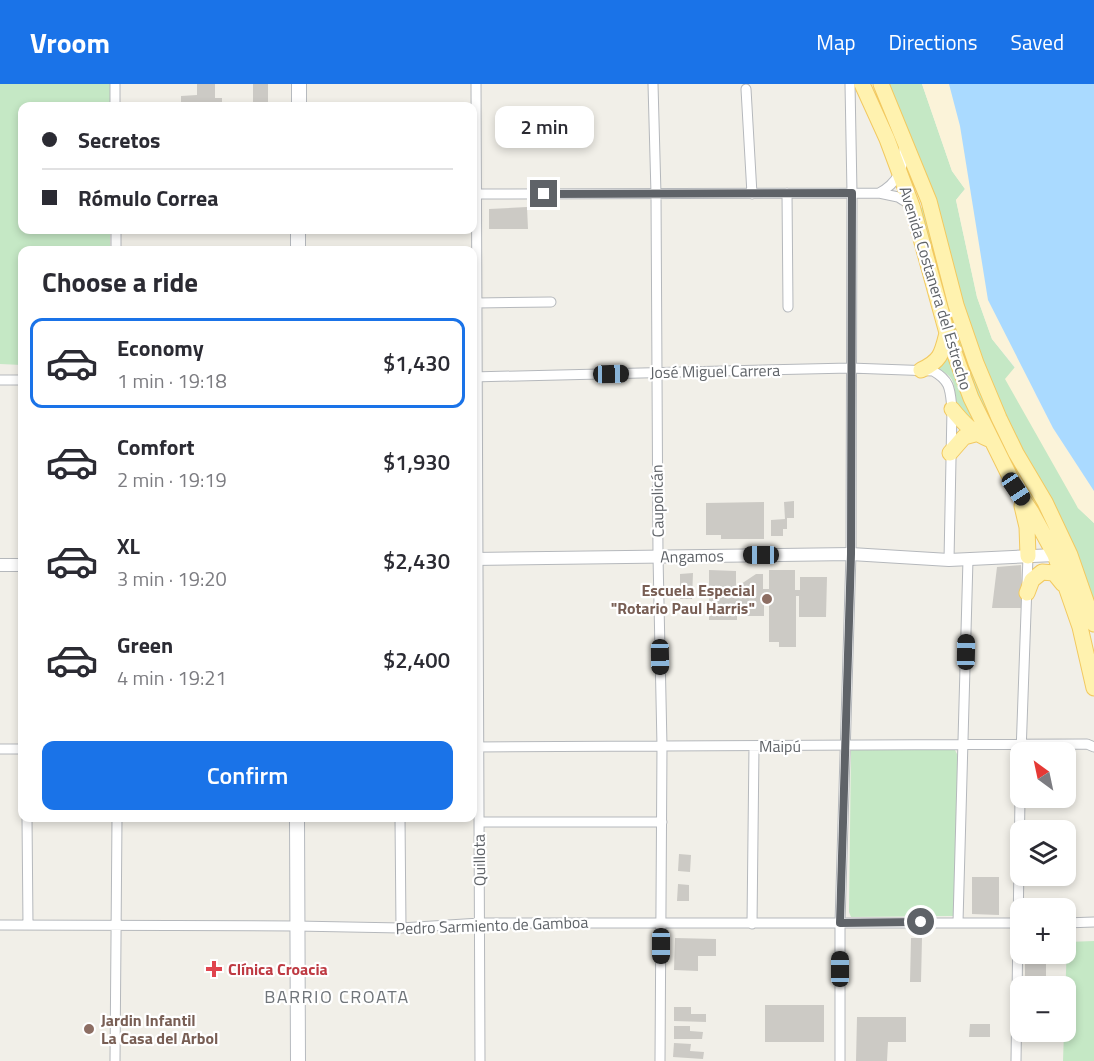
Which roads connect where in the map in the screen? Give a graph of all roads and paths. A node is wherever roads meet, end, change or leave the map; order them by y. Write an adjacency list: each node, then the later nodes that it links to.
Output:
1 (115, 84): 9 (street)
2 (299, 84): 10 (main road)
3 (476, 84): 11 (street, Quillota)
4 (653, 84): 18 (street, Caupolicán)
5 (849, 84): 15 (street)
6 (862, 84): 13 (main road, Avenida Costanera del Estrecho)
7 (881, 84): 12 (main road, Avenida Costanera del Estrecho)
8 (746, 89): 19 (street)
9 (115, 102)
10 (299, 102)
11 (476, 102)
12 (902, 133): 13 (street); 45 (main road, Avenida Costanera del Estrecho)
13 (900, 174): 16 (street); 20 (main road, Avenida Costanera del Estrecho)
14 (787, 193): 15 (street); 19 (street); 23 (street)
15 (852, 193): 16 (street); 25 (street)
16 (879, 193): 20 (street)
17 (477, 194): 18 (street)
18 (656, 194): 19 (street); 27 (street, Caupolicán)
19 (752, 194)
20 (912, 206): 24 (main road, Avenida Costanera del Estrecho)
21 (551, 302): 22 (street)
22 (477, 303)
23 (788, 307)
24 (947, 333): 26 (main road); 33 (main road, Avenida Costanera del Estrecho)
25 (850, 368): 26 (street, José Miguel Carrera); 27 (street, José Miguel Carrera); 36 (street)
26 (921, 370): 31 (street)
27 (656, 373): 28 (street, José Miguel Carrera); 38 (street, Caupolicán)
28 (477, 377)
29 (0, 380): 30 (street)
30 (18, 380)
31 (952, 409): 32 (main road); 34 (street)
32 (975, 434): 33 (main road); 34 (main road)
33 (991, 440): 35 (main road, Avenida Costanera del Estrecho)
34 (950, 453): 42 (street)
35 (1016, 489): 37 (main road, Avenida Costanera del Estrecho); 39 (main road)
36 (851, 554): 38 (street, Angamos); 42 (street, Angamos); 53 (street)
37 (1055, 555): 39 (street, Angamos); 45 (main road); 47 (main road, Avenida Costanera del Estrecho)
38 (658, 556): 40 (street, Angamos); 55 (street, Caupolicán)
39 (1028, 556): 41 (street, Angamos); 46 (street)
40 (477, 559)
41 (968, 559): 42 (street, Angamos); 54 (street)
42 (949, 560)
43 (0, 565): 44 (street)
44 (18, 565)
45 (1077, 573): 48 (main road, Avenida Costanera del Estrecho)
46 (1027, 593): 47 (main road); 50 (street)
47 (1073, 603): 49 (main road, Avenida Costanera del Estrecho)
48 (1094, 624)
49 (1094, 688)
50 (1021, 742)
51 (1092, 743): 52 (street, Maipú)
52 (1076, 744)
53 (846, 745): 54 (street, Maipú); 56 (street, Maipú); 74 (street)
54 (963, 745): 58 (street, Maipú); 72 (street)
55 (662, 746): 56 (street, Maipú); 57 (street, Maipú); 68 (street, Caupolicán)
56 (754, 746): 77 (street)
57 (477, 747)
58 (1010, 748)
59 (0, 749): 60 (street)
60 (18, 749)
61 (477, 772): 67 (street, Quillota)
62 (1020, 808): 69 (street)
63 (27, 822): 79 (street)
64 (117, 822): 80 (street)
65 (297, 822): 81 (main road)
66 (400, 822): 82 (street)
67 (479, 822): 68 (street); 70 (street, Quillota)
68 (662, 822): 71 (street, Caupolicán)
69 (1019, 898)
70 (480, 922): 71 (street, Pedro Sarmiento de Gamboa); 82 (street, Pedro Sarmiento de Gamboa); 86 (street, Quillota)
71 (661, 922): 77 (street, Pedro Sarmiento de Gamboa); 87 (street, Caupolicán)
72 (958, 922): 74 (street, Pedro Sarmiento de Gamboa); 75 (street, Pedro Sarmiento de Gamboa)
73 (1094, 922): 76 (street)
74 (840, 923): 77 (street, Pedro Sarmiento de Gamboa); 88 (street)
75 (1010, 923)
76 (1076, 923)
77 (752, 924)
78 (0, 926): 79 (street, Pedro Sarmiento de Gamboa)
79 (28, 926): 80 (street, Pedro Sarmiento de Gamboa)
80 (117, 926): 81 (street, Pedro Sarmiento de Gamboa); 84 (street)
81 (296, 926): 82 (street, Pedro Sarmiento de Gamboa); 85 (main road)
82 (401, 928)
83 (1018, 964): 89 (street)
84 (115, 1061)
85 (298, 1061)
86 (480, 1061)
87 (660, 1061)
88 (840, 1061)
89 (1016, 1061)

